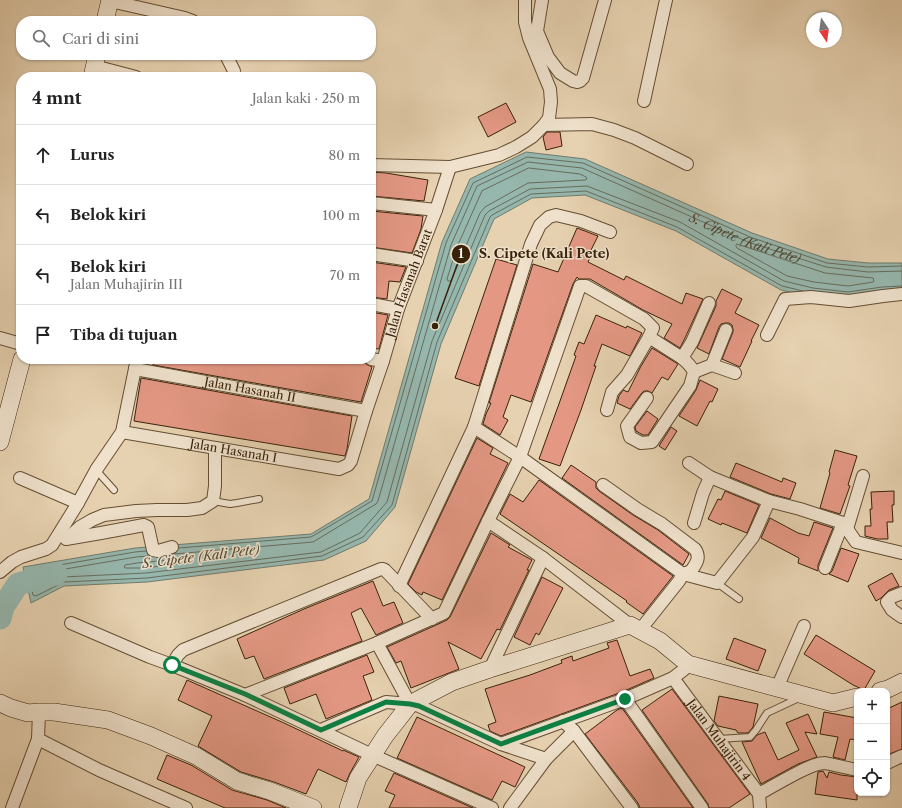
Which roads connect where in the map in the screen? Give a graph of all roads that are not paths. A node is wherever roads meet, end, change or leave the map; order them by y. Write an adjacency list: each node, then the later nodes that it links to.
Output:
1 (110, 0): 6 (street); 7 (street)
2 (525, 0): 13 (street)
3 (542, 0): 4 (street)
4 (605, 0)
5 (666, 0): 12 (street)
6 (106, 16)
7 (177, 16)
8 (228, 60): 10 (street)
9 (94, 66): 11 (street)
10 (234, 71)
11 (117, 72)
12 (644, 101)
13 (544, 125): 14 (street); 16 (street)
14 (687, 164)
15 (376, 165): 16 (street)
16 (450, 167): 18 (street, Jalan Hasanah Barat)
17 (376, 204): 18 (street)
18 (436, 210): 21 (street, Jalan Hasanah Barat)
19 (610, 232): 42 (street)
20 (376, 255): 21 (street)
21 (417, 261): 25 (street, Jalan Hasanah Barat)
22 (902, 294): 27 (street)
23 (709, 303): 31 (street)
24 (376, 305): 25 (street)
25 (398, 309): 33 (street, Jalan Hasanah Barat)
26 (726, 330): 36 (street)
27 (767, 335)
28 (649, 337): 31 (street); 40 (street); 46 (street)
29 (0, 338): 30 (street)
30 (16, 343)
31 (682, 358): 37 (street)
32 (376, 360): 33 (street)
33 (383, 361): 41 (street, Jalan Hasanah Barat)
34 (21, 364): 44 (street)
35 (136, 364): 41 (street, Jalan Hasanah II); 43 (street)
36 (712, 365): 37 (street); 38 (street)
37 (694, 372): 39 (street)
38 (735, 373)
39 (646, 398)
40 (607, 410)
41 (366, 411): 48 (street, Jalan Hasanah Barat)
42 (474, 427): 46 (street); 71 (street)
43 (122, 432): 45 (street, Jalan Hasanah I); 49 (street)
44 (0, 442)
45 (215, 448): 48 (street, Jalan Hasanah I); 56 (street)
46 (520, 457): 59 (street); 69 (street)
47 (689, 463): 51 (street)
48 (345, 467)
49 (96, 470): 54 (lane); 58 (street)
50 (863, 476): 61 (street)
51 (710, 477): 57 (street); 60 (street)
52 (20, 478): 58 (street)
53 (603, 485): 69 (street)
54 (114, 490)
55 (259, 499): 56 (lane)
56 (213, 501): 62 (street)
57 (769, 501): 61 (street); 70 (street)
58 (78, 503): 63 (street)
59 (488, 521): 66 (street); 75 (street)
60 (694, 523)
61 (845, 526): 65 (street); 67 (street)
62 (68, 538): 63 (street); 64 (street)
63 (54, 540): 68 (street)
64 (172, 547)
65 (902, 553)
66 (543, 558): 78 (street); 82 (street)
67 (825, 568)
68 (0, 572)
69 (683, 574): 70 (street); 78 (street)
70 (717, 583): 73 (lane)
71 (399, 586): 75 (street); 81 (street)
72 (902, 593): 74 (street)
73 (739, 598)
74 (902, 618)
75 (432, 619): 79 (street)
76 (71, 623): 81 (street)
77 (804, 626): 86 (street)
78 (635, 628): 80 (street); 82 (street)
79 (376, 643): 89 (street); 93 (street)
80 (692, 664): 84 (street); 86 (street)
81 (172, 665): 89 (street)
82 (490, 669): 93 (street)
83 (902, 676): 87 (street)
84 (674, 678): 92 (street); 100 (street, Jalan Muhajirin 4)
85 (902, 682): 88 (street)
86 (777, 688): 90 (street)
87 (880, 688)
88 (890, 688)
89 (245, 694): 97 (street)
90 (804, 696): 91 (street); 100 (lane)
91 (854, 698)
92 (625, 699): 96 (street); 115 (street)
93 (410, 704): 97 (street); 101 (street); 102 (street)
94 (6, 706): 95 (street)
95 (39, 712): 99 (street); 110 (street)
96 (563, 721): 98 (street); 101 (street)
97 (321, 730): 102 (street)
98 (574, 730): 104 (street); 114 (street)
99 (38, 739): 108 (street); 109 (street)
100 (719, 739): 107 (street, Jalan Muhajirin 4)
101 (501, 744): 104 (street)
102 (372, 755): 111 (street); 112 (street)
103 (902, 756): 105 (street)
104 (546, 759): 113 (street)
105 (890, 762)
106 (854, 769): 107 (street)
107 (759, 794): 116 (street)
108 (12, 808)
109 (186, 808)
110 (313, 808)
111 (348, 808)
112 (492, 808)
113 (510, 808)
114 (632, 808)
115 (702, 808)
116 (760, 808)

